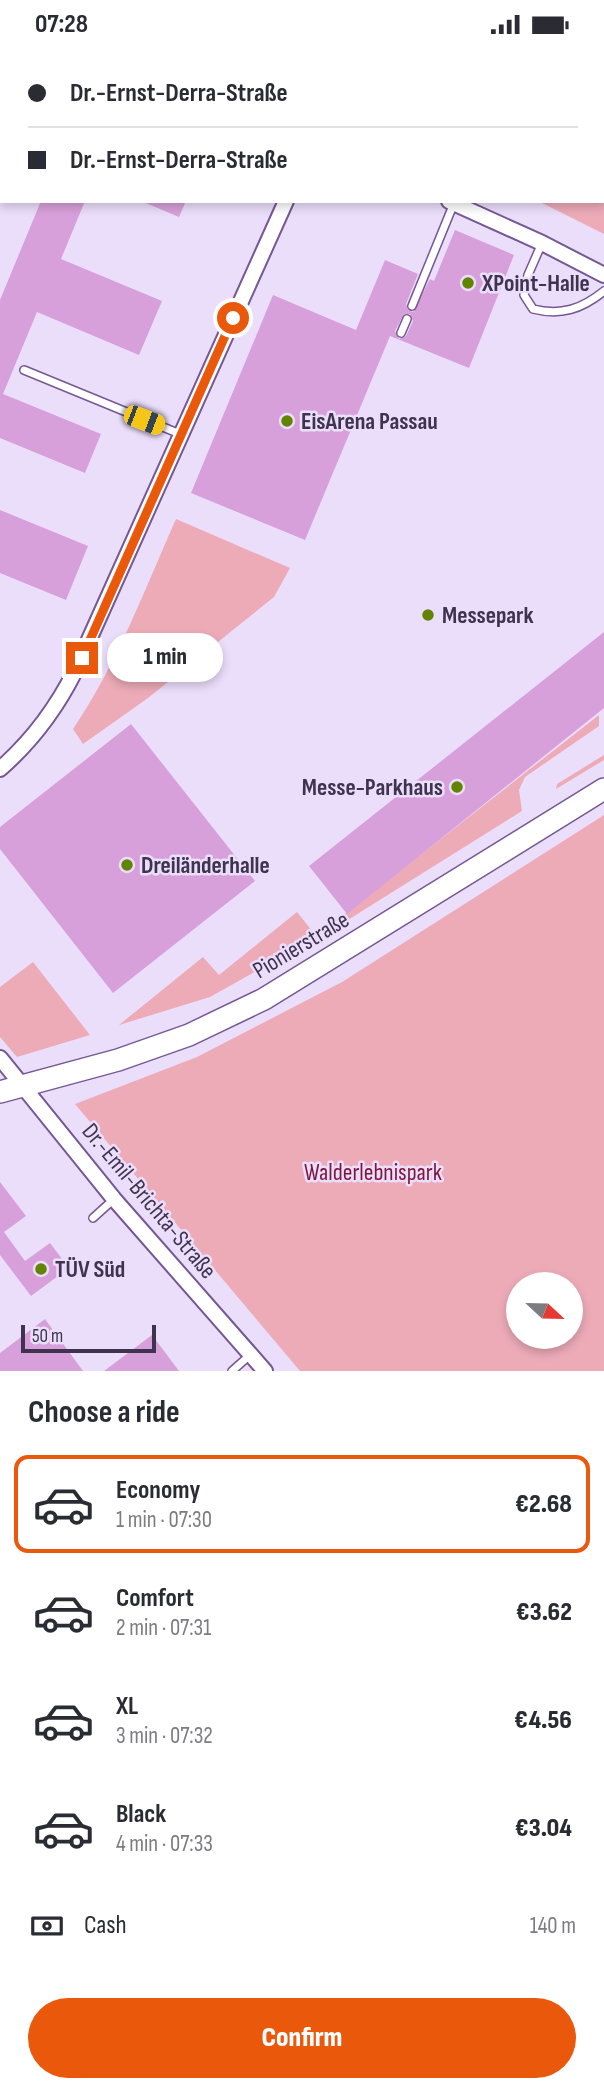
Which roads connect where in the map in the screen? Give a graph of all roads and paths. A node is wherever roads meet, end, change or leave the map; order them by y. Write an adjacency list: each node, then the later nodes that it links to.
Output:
1 (285, 203): 11 (street)
2 (451, 203): 7 (lane)
3 (453, 203): 4 (street)
4 (542, 243): 5 (street); 6 (lane)
5 (604, 275)
6 (604, 291)
7 (412, 306)
8 (407, 319): 9 (lane)
9 (401, 333)
10 (24, 370): 11 (lane)
11 (180, 434): 12 (street)
12 (0, 769)
13 (604, 789): 15 (main road, Pionierstraße)
14 (0, 1058): 15 (street, Dr.-Emil-Brichta-Straße)
15 (25, 1086): 16 (main road, Pionierstraße); 17 (street, Dr.-Emil-Brichta-Straße)
16 (0, 1092)
17 (114, 1199): 18 (lane); 19 (street, Dr.-Emil-Brichta-Straße)
18 (93, 1218)
19 (251, 1355): 20 (lane); 21 (street, Dr.-Emil-Brichta-Straße)
20 (232, 1371)
21 (265, 1371)

